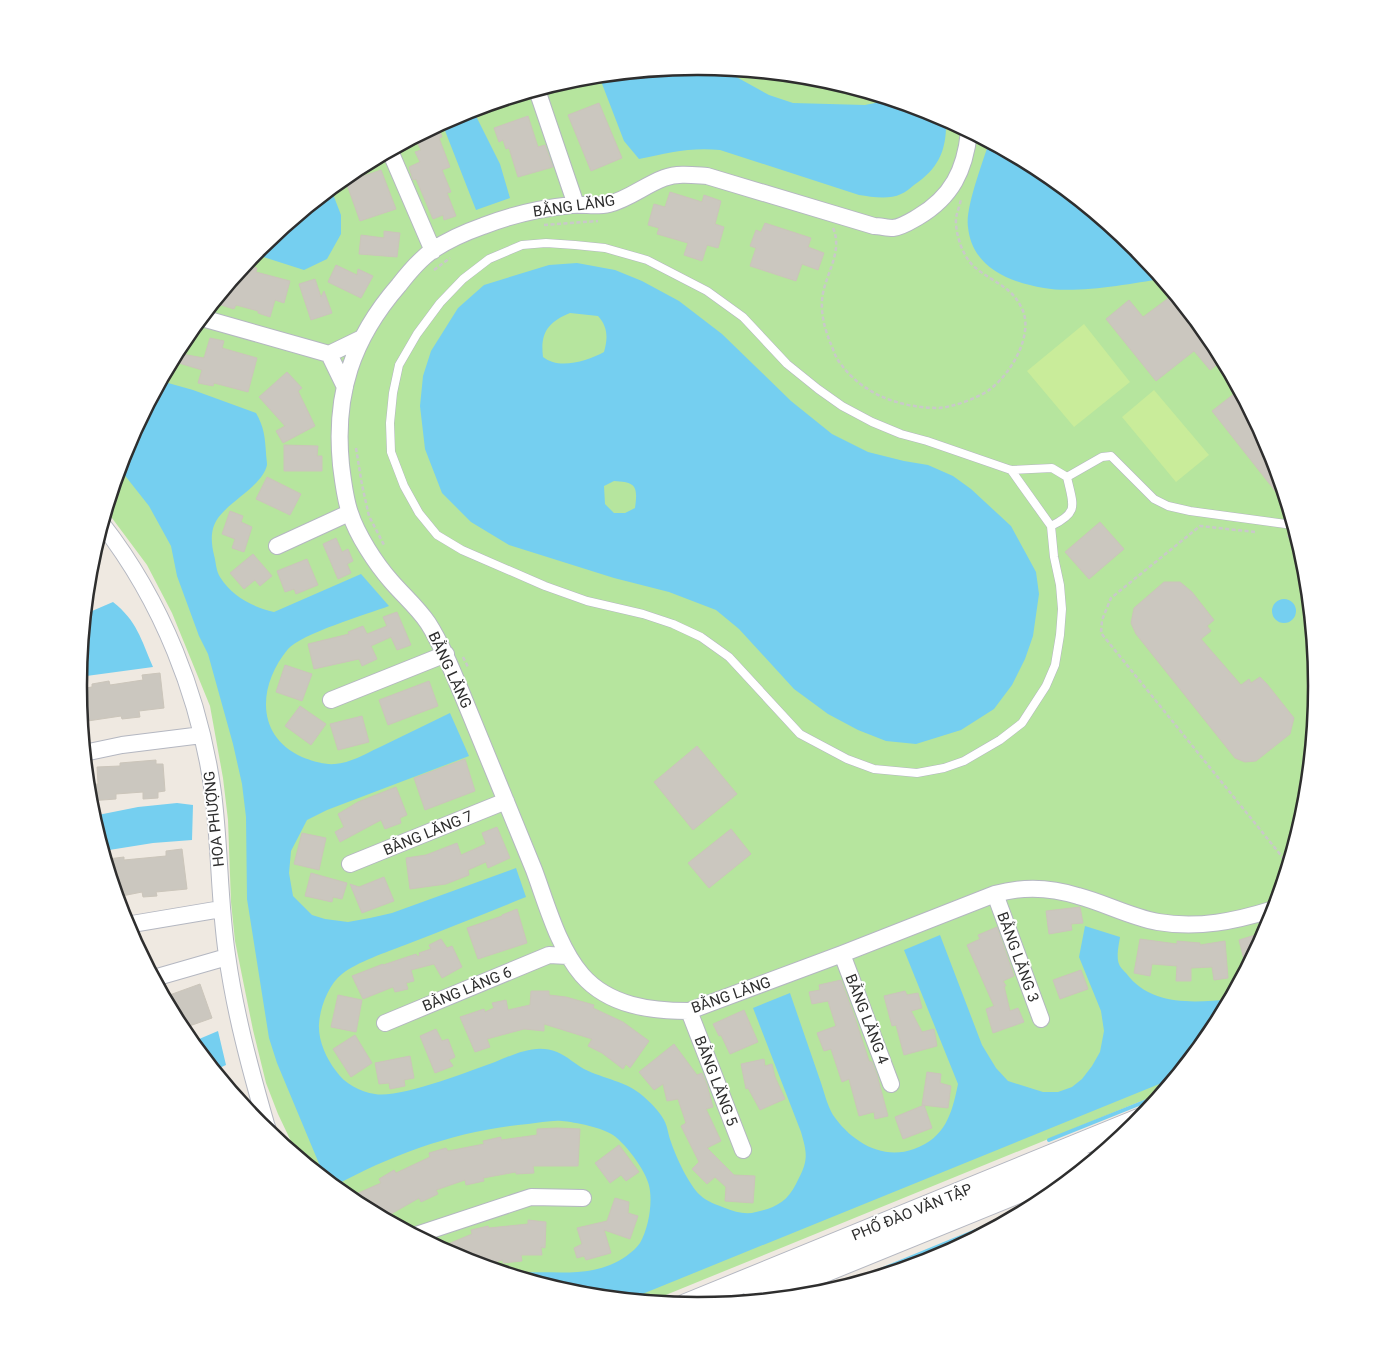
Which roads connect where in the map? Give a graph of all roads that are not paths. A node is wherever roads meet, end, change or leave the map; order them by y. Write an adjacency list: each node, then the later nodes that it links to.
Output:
1 (539, 96): 4 (street)
2 (968, 138): 4 (street, BẰNG LĂNG)
3 (392, 157): 5 (street)
4 (576, 204): 5 (street, BẰNG LĂNG)
5 (433, 251): 7 (street, BẰNG LĂNG)
6 (209, 320): 8 (street)
7 (360, 339): 8 (street); 9 (street, BẰNG LĂNG)
8 (329, 354): 9 (street)
9 (345, 386): 12 (street, BẰNG LĂNG)
10 (1011, 470): 11 (lane); 14 (lane); 14 (lane)
11 (1067, 478): 13 (lane); 14 (lane)
12 (350, 513): 16 (street); 17 (street, BẰNG LĂNG)
13 (1287, 524)
14 (1051, 526)
15 (106, 531): 19 (street, HOA PHƯỢNG)
16 (277, 546)
17 (453, 653): 18 (street); 21 (street, BẰNG LĂNG)
18 (331, 700)
19 (202, 735): 20 (street); 24 (street, HOA PHƯỢNG)
20 (91, 752)
21 (506, 801): 22 (street, BẰNG LĂNG 7); 27 (street, BẰNG LĂNG)
22 (350, 864)
23 (995, 894): 25 (street, BẰNG LĂNG); 28 (street, BẰNG LĂNG); 34 (street, BẰNG LĂNG 3)
24 (221, 909): 26 (street); 29 (street, HOA PHƯỢNG)
25 (1265, 912)
26 (135, 924)
27 (560, 939): 30 (street); 31 (street, BẰNG LĂNG)
28 (842, 954): 33 (street, BẰNG LĂNG); 36 (street, BẰNG LĂNG 4)
29 (227, 956): 32 (street); 37 (street, HOA PHƯỢNG)
30 (549, 956): 31 (street); 35 (street, BẰNG LĂNG 6)
31 (568, 956): 33 (street, BẰNG LĂNG)
32 (160, 976)
33 (689, 1011): 39 (street, BẰNG LĂNG 5)
34 (1041, 1019)
35 (385, 1023)
36 (892, 1084)
37 (263, 1116)
38 (1118, 1128): 44 (main road, PHỐ ĐÀO VĂN TẬP)
39 (743, 1150)
40 (1068, 1172): 43 (main road, PHỐ ĐÀO VĂN TẬP)
41 (583, 1198): 42 (street)
42 (424, 1232)
43 (771, 1293)
44 (706, 1297)

